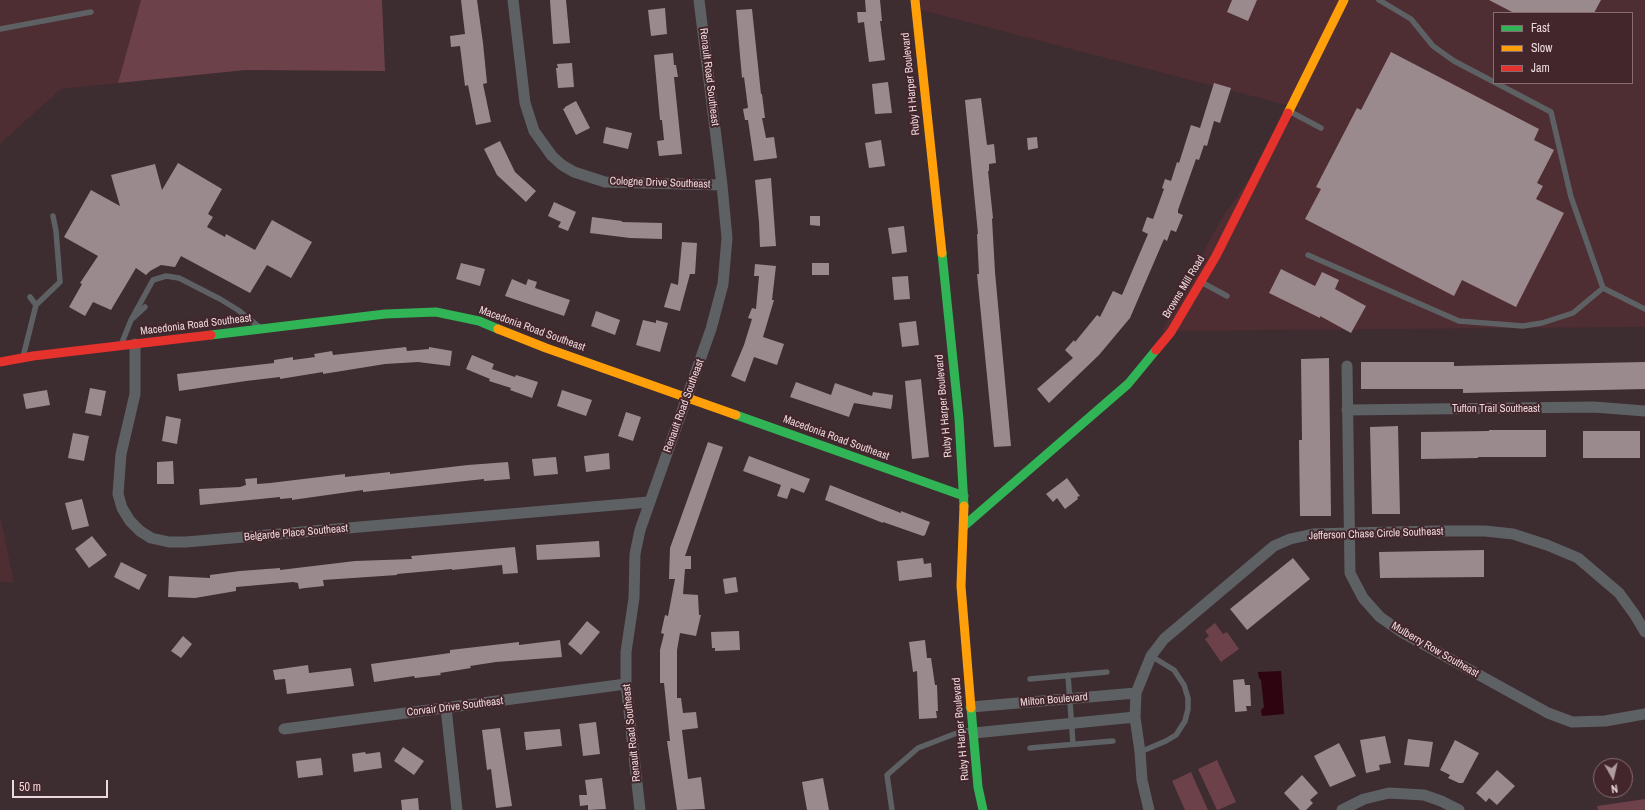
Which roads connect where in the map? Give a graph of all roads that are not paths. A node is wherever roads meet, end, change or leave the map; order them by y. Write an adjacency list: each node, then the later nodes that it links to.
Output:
1 (513, 0): 12 (street, Cologne Drive Southeast)
2 (699, 0): 12 (street, Renault Road Southeast)
3 (915, 0): 32 (street, Ruby H Harper Boulevard)
4 (1344, 0): 10 (street, Browns Mill Road)
5 (1378, 0): 8 (lane)
6 (91, 12): 7 (lane)
7 (0, 30)
8 (1493, 81)
9 (1499, 84): 16 (lane)
10 (1289, 111): 11 (lane); 15 (street, Browns Mill Road)
11 (1321, 128)
12 (722, 185): 29 (street, Renault Road Southeast)
13 (53, 216): 19 (lane)
14 (1308, 255): 16 (lane)
15 (1201, 282): 17 (lane); 34 (street, Browns Mill Road)
16 (1603, 288): 21 (lane)
17 (1227, 296)
18 (30, 297): 19 (lane)
19 (36, 305): 26 (lane)
20 (145, 307): 22 (lane)
21 (1645, 309)
22 (130, 320): 23 (lane); 25 (lane)
23 (261, 329): 24 (street, Macedonia Road Southeast); 29 (street, Macedonia Road Southeast)
24 (135, 344): 25 (street, Macedonia Road Southeast); 33 (street, Belgarde Place Southeast)
25 (120, 346): 26 (street, Macedonia Road Southeast)
26 (22, 358): 27 (street, Macedonia Road Southeast)
27 (0, 362)
28 (1347, 366): 30 (street, Mulberry Row Southeast)
29 (687, 397): 32 (street, Macedonia Road Southeast); 33 (street, Renault Road Southeast)
30 (1347, 410): 31 (street, Tufton Trail Southeast); 35 (street, Mulberry Row Southeast)
31 (1645, 411)
32 (964, 496): 34 (street, Ruby H Harper Boulevard)
33 (649, 502): 41 (street, Renault Road Southeast)
34 (964, 526): 44 (street, Ruby H Harper Boulevard)
35 (1349, 533): 36 (street, Jefferson Chase Circle Southeast); 37 (street, Jefferson Chase Circle Southeast); 46 (street, Mulberry Row Southeast)
36 (1645, 632)
37 (1151, 656): 42 (street, Jefferson Chase Circle Southeast); 54 (lane)
38 (1107, 672): 39 (lane)
39 (1068, 675): 40 (lane); 43 (lane)
40 (1030, 679)
41 (626, 684): 45 (street, Corvair Drive Southeast); 56 (street, Renault Road Southeast)
42 (1136, 693): 43 (street, Milton Boulevard); 47 (street, Jefferson Chase Circle Southeast)
43 (1070, 699): 44 (street, Milton Boulevard); 48 (lane)
44 (971, 707): 50 (street, Ruby H Harper Boulevard)
45 (446, 708): 49 (street, Corvair Drive Southeast); 55 (street)
46 (1645, 714)
47 (1135, 717): 48 (street); 54 (street, Jefferson Chase Circle Southeast)
48 (1071, 723): 50 (street); 52 (lane)
49 (284, 729)
50 (973, 732): 57 (lane); 58 (street, Ruby H Harper Boulevard)
51 (1113, 741): 52 (lane)
52 (1073, 744): 53 (lane)
53 (1030, 748)
54 (1140, 752): 59 (street, Jefferson Chase Circle Southeast)
55 (457, 810)
56 (640, 810)
57 (892, 810)
58 (983, 810)
59 (1149, 810)
60 (1342, 810): 61 (street)
61 (1459, 810)

